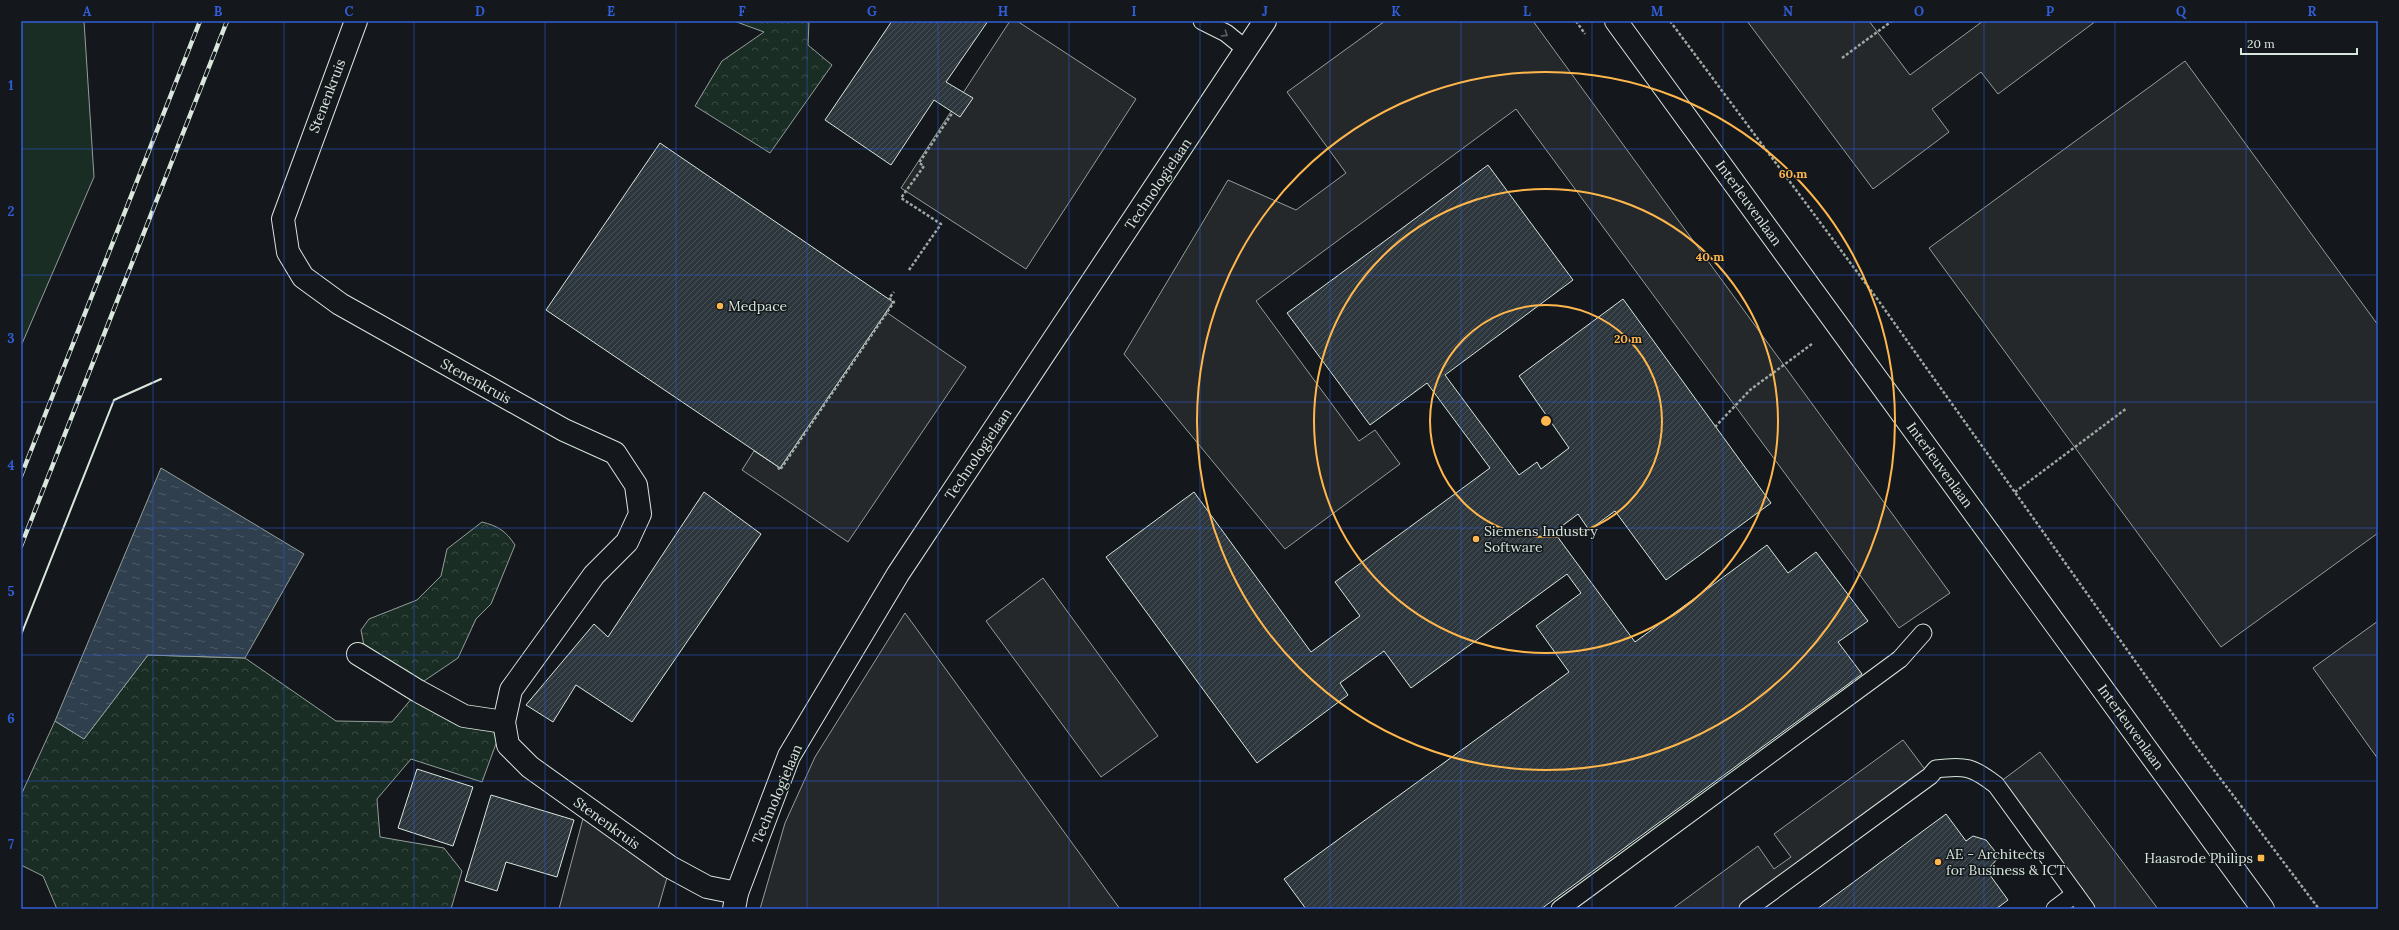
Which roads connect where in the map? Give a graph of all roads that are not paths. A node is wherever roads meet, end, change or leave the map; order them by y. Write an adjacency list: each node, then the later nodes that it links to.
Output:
1 (356, 21): 8 (street, Stenenkruis)
2 (1202, 21): 5 (lane, one-way to 5)
3 (1265, 21): 5 (street, Technologielaan)
4 (1616, 21): 15 (street, Interleuvenlaan)
5 (1247, 50): 10 (street, Technologielaan)
6 (1923, 633): 11 (lane)
7 (358, 654): 8 (street)
8 (504, 722): 10 (street, Stenenkruis)
9 (2075, 894): 12 (lane); 13 (lane); 14 (lane)
10 (736, 901)
11 (1560, 909)
12 (1748, 909)
13 (2055, 909)
14 (2086, 909)
15 (2263, 909)

